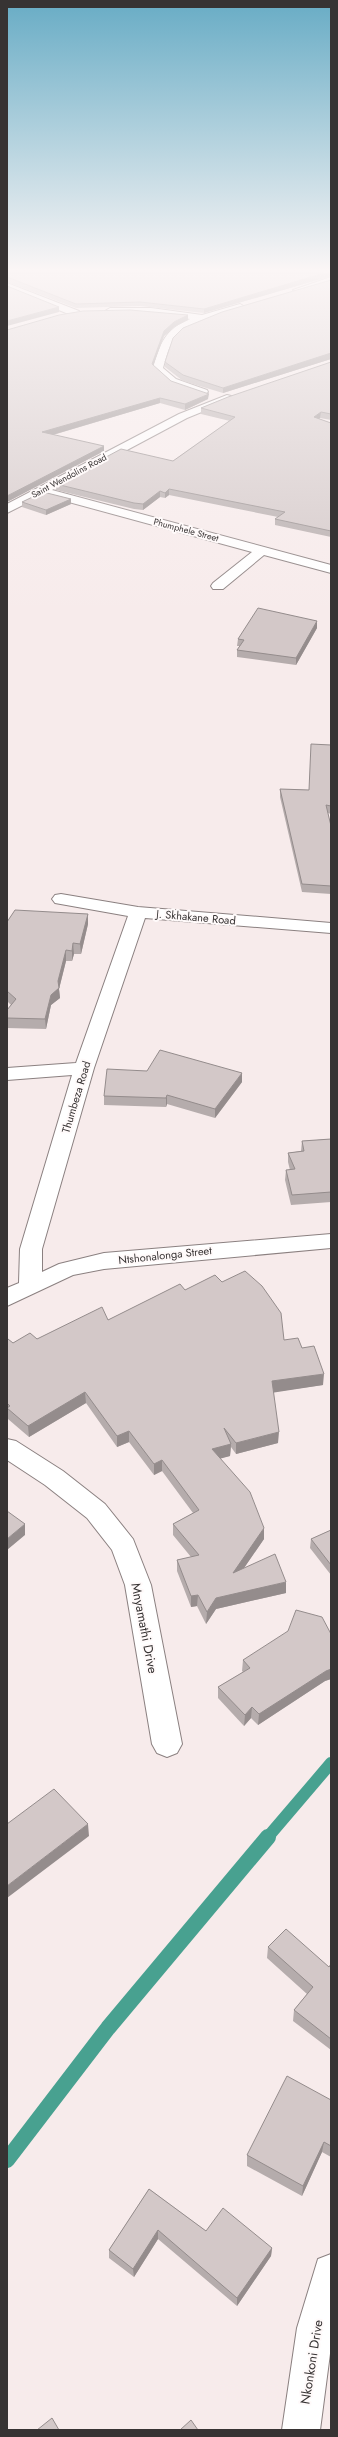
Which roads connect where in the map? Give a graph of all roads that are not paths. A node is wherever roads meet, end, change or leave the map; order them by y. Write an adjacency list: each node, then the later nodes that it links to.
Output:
1 (185, 387): 3 (street)
2 (238, 394): 3 (street, Saint Wendolins Road)
3 (223, 400): 4 (street, Saint Wendolins Road)
4 (42, 491): 5 (street, Saint Wendolins Road); 6 (street, Phumphele Street)
5 (7, 509)
6 (262, 550): 7 (street, Phumphele Street); 8 (street)
7 (331, 569)
8 (218, 586)
9 (61, 899): 10 (street, J. Skhakane Road)
10 (138, 912): 11 (street, J. Skhakane Road); 12 (street, Thumbeza Road)
11 (331, 928)
12 (84, 1068): 13 (street); 15 (street, Thumbeza Road)
13 (7, 1074)
14 (331, 1240): 15 (street, Ntshonalonga Street)
15 (30, 1285): 16 (street, Ntshonalonga Street)
16 (7, 1298)
17 (7, 1448): 18 (street, Mnyamathi Drive)
18 (167, 1744)
19 (331, 2272): 20 (street, Nkonkoni Drive)
20 (301, 2430)

